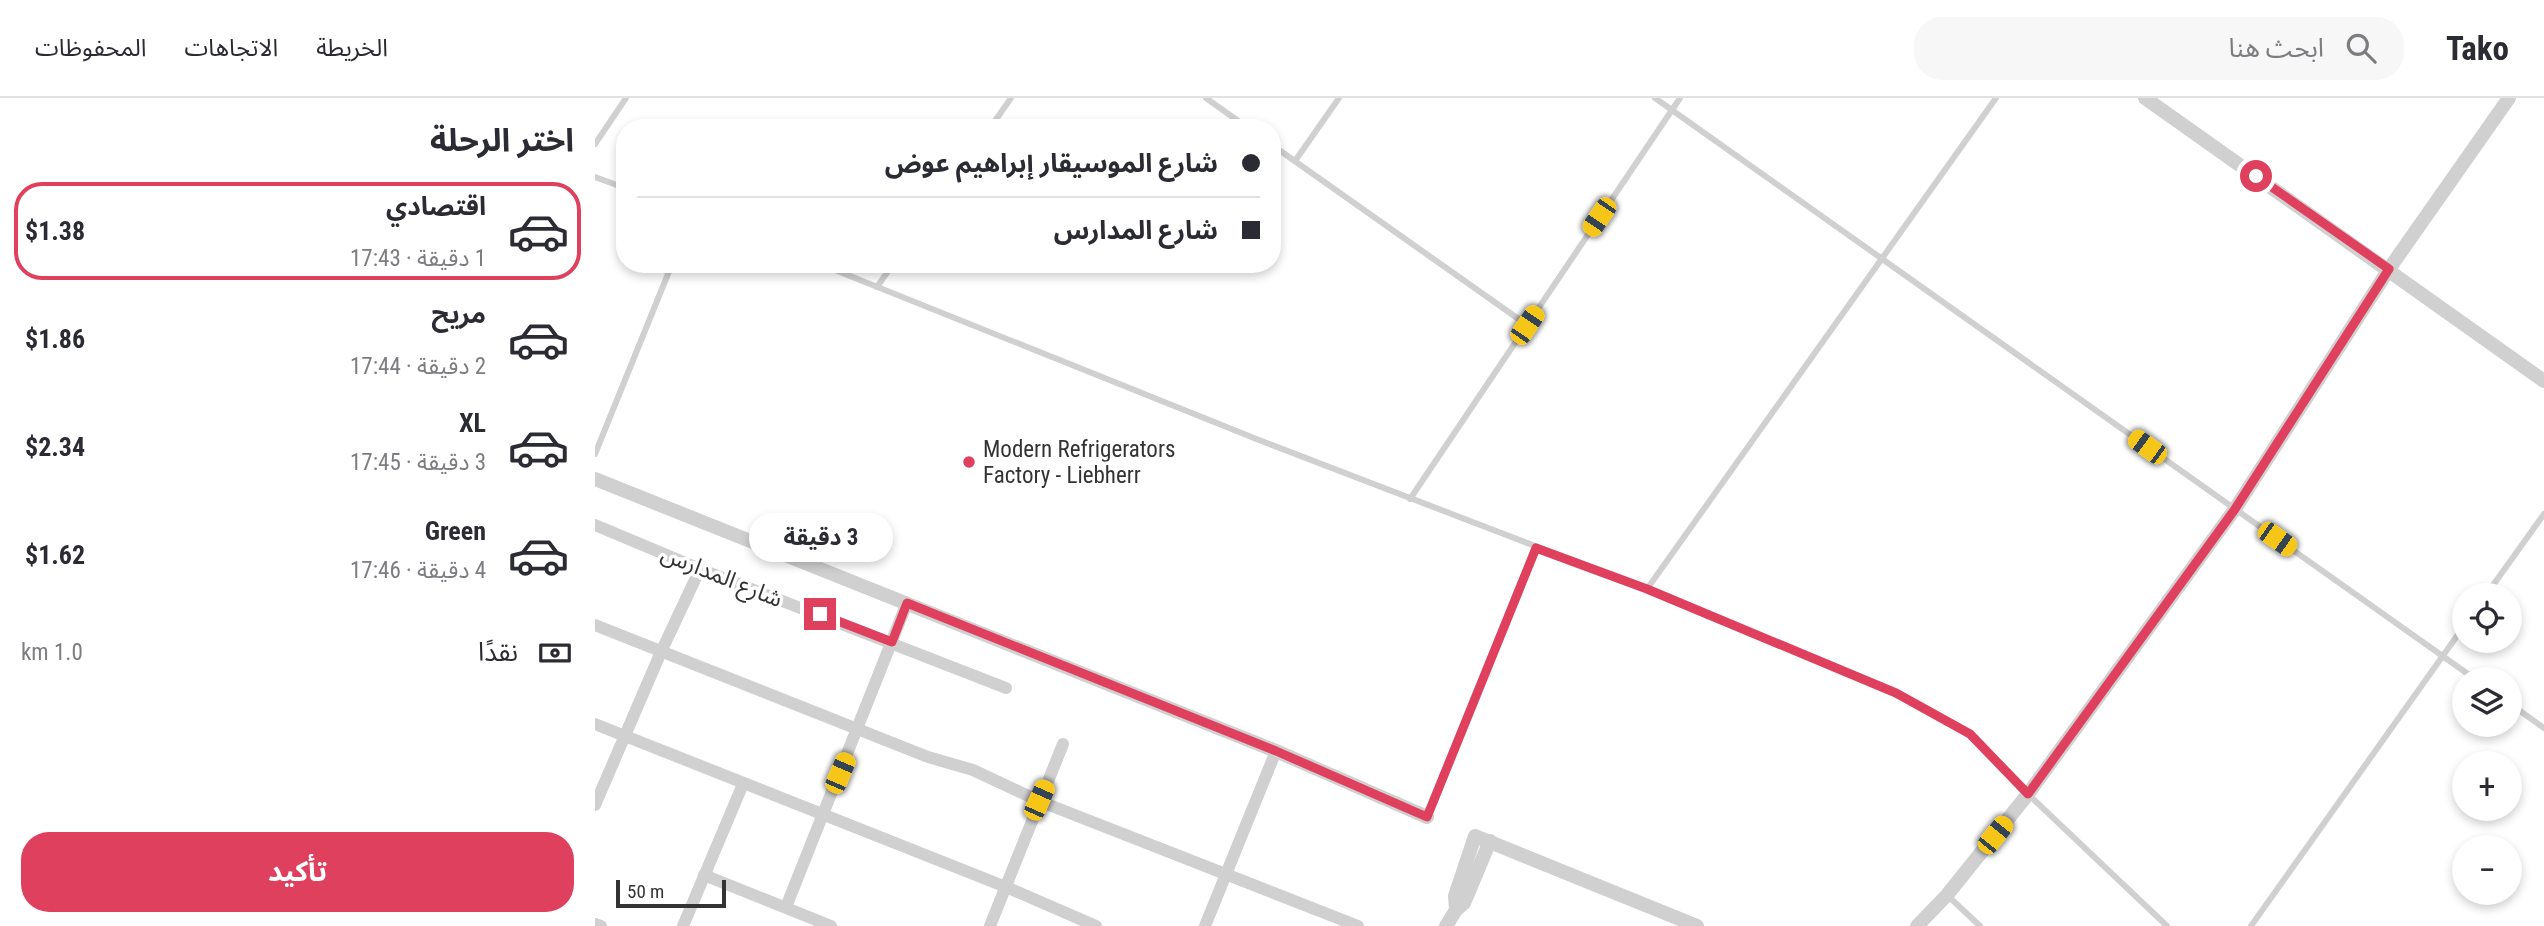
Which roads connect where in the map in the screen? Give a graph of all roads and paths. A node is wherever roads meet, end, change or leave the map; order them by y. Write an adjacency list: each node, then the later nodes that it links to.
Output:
1 (626, 98): 13 (lane)
2 (1011, 98): 11 (lane)
3 (1206, 98): 12 (lane)
4 (1339, 98): 15 (lane)
5 (1655, 98): 10 (lane)
6 (1680, 98): 10 (lane)
7 (1996, 98): 18 (lane)
8 (2145, 98): 19 (street)
9 (2509, 98): 19 (street)
10 (1672, 110): 18 (lane); 24 (lane)
11 (996, 119)
12 (1235, 119)
13 (595, 144)
14 (1281, 151): 15 (lane)
15 (1296, 161): 24 (lane)
16 (595, 177): 17 (lane)
17 (616, 185)
18 (1882, 259): 29 (lane); 35 (lane)
19 (2389, 269): 25 (street); 29 (street)
20 (668, 273): 26 (lane)
21 (842, 273): 23 (lane)
22 (887, 273): 23 (lane)
23 (877, 287): 28 (lane)
24 (1527, 325): 28 (lane)
25 (2544, 381)
26 (595, 454)
27 (595, 479): 36 (street)
28 (1410, 499): 32 (lane)
29 (2235, 509): 41 (lane); 52 (street)
30 (2544, 514): 34 (lane)
31 (595, 524): 33 (street, شارع المدارس)
32 (1536, 548): 35 (lane); 56 (lane)
33 (700, 569): 38 (street, شارع المدارس); 40 (street)
34 (2495, 583)
35 (1647, 589): 52 (lane)
36 (907, 603): 38 (street); 50 (street)
37 (595, 625): 40 (street)
38 (892, 642): 43 (street, شارع المدارس); 47 (street)
39 (2452, 643): 41 (lane)
40 (661, 652): 47 (street); 48 (street)
41 (2443, 656): 42 (lane); 77 (lane)
42 (2458, 667)
43 (1006, 688)
44 (2522, 713): 46 (lane)
45 (595, 724): 48 (street)
46 (2544, 728)
47 (858, 729): 53 (street); 55 (street)
48 (624, 736): 51 (street); 54 (street)
49 (1063, 744): 53 (street)
50 (1276, 751): 56 (street); 58 (street)
51 (743, 783): 55 (street); 59 (street)
52 (2028, 794): 61 (street); 76 (lane)
53 (1039, 800): 58 (street); 60 (street)
54 (595, 805)
55 (822, 816): 60 (street); 62 (street)
56 (1427, 817)
57 (1490, 841): 63 (street); 63 (street); 73 (street)
58 (1226, 874): 70 (street); 71 (street)
59 (704, 875): 62 (street); 66 (street)
60 (1006, 887): 68 (street); 69 (street)
61 (1947, 895): 74 (street); 75 (lane)
62 (786, 907): 67 (street)
63 (1456, 910): 72 (street)
64 (595, 924): 65 (street)
65 (601, 926)
66 (683, 926)
67 (831, 926)
68 (990, 926)
69 (1096, 926)
70 (1205, 926)
71 (1358, 926)
72 (1446, 926)
73 (1697, 926)
74 (1917, 926)
75 (1980, 926)
76 (2167, 926)
77 (2251, 926)

